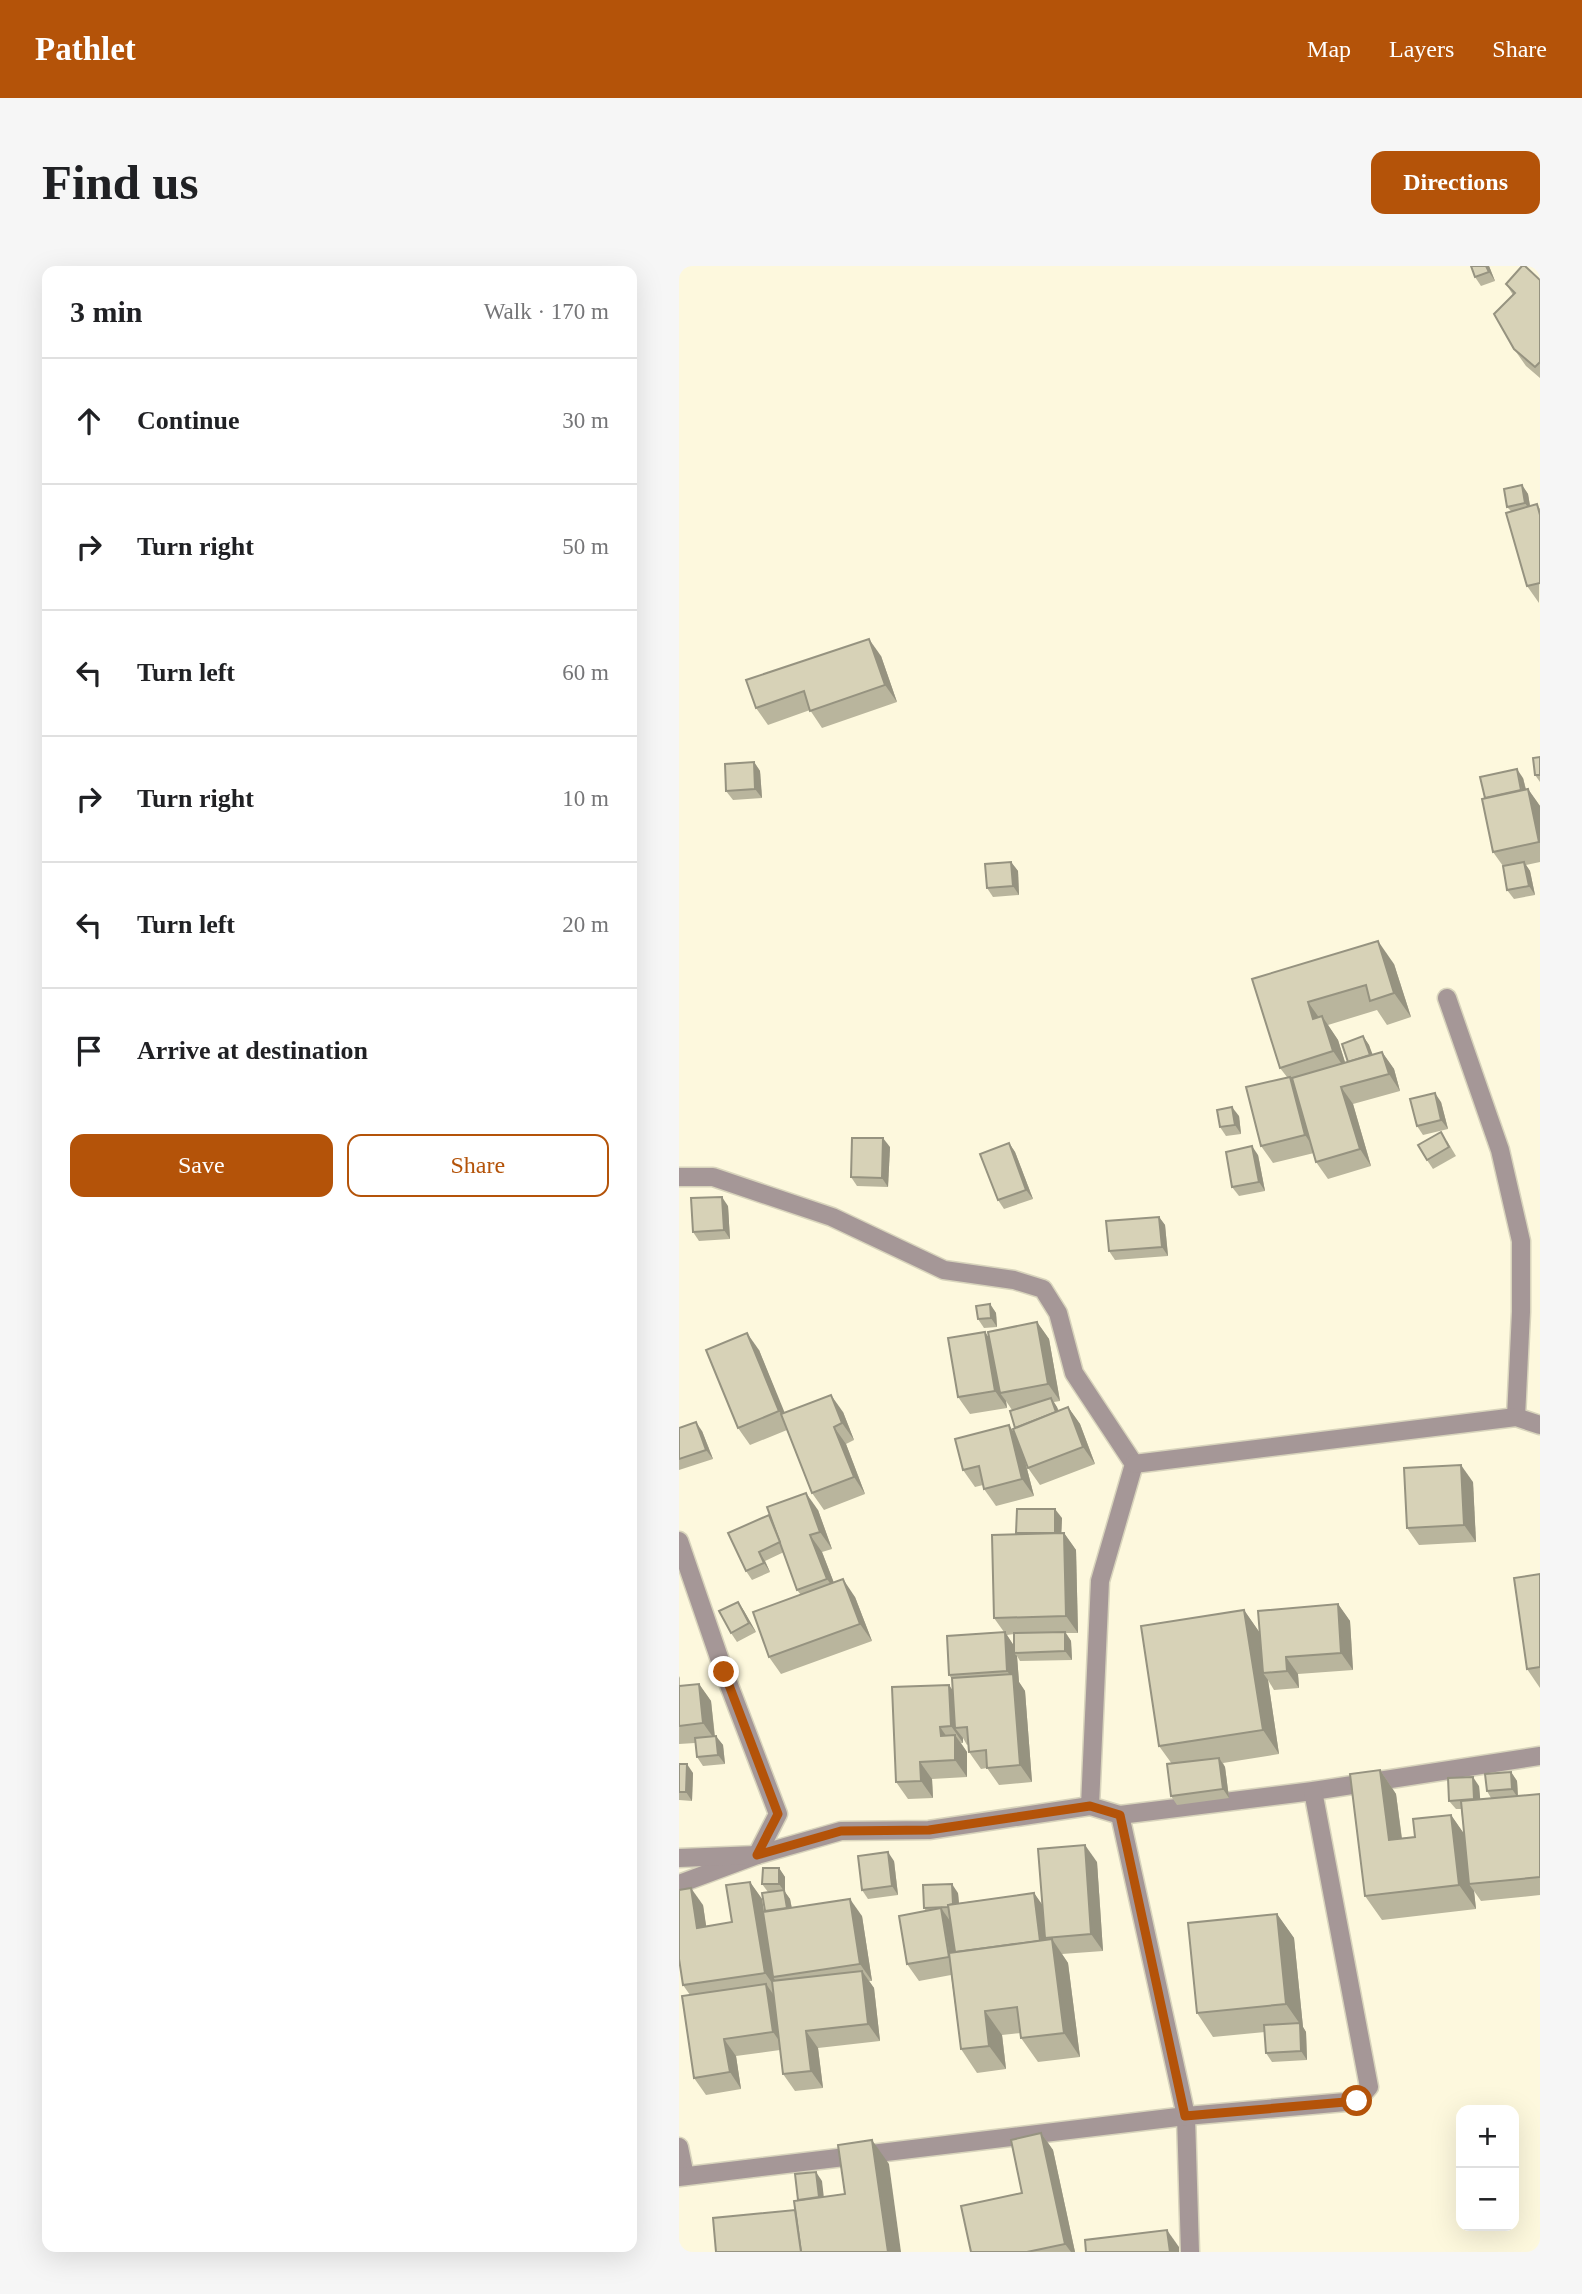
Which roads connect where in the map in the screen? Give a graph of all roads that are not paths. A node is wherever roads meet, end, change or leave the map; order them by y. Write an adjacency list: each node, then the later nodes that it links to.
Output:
1 (1447, 998): 3 (street)
2 (679, 1177): 5 (street)
3 (1516, 1417): 4 (street); 5 (street)
4 (1540, 1425)
5 (1134, 1464): 9 (street)
6 (679, 1542): 11 (street)
7 (1540, 1756): 8 (street)
8 (1313, 1791): 10 (street); 14 (street)
9 (1090, 1806): 10 (street); 11 (street)
10 (1120, 1815): 14 (street)
11 (757, 1855): 12 (street); 13 (street)
12 (679, 1858)
13 (679, 1884)
14 (1185, 2116): 16 (street); 17 (street)
15 (679, 2147): 16 (street)
16 (682, 2176)
17 (1190, 2252)

